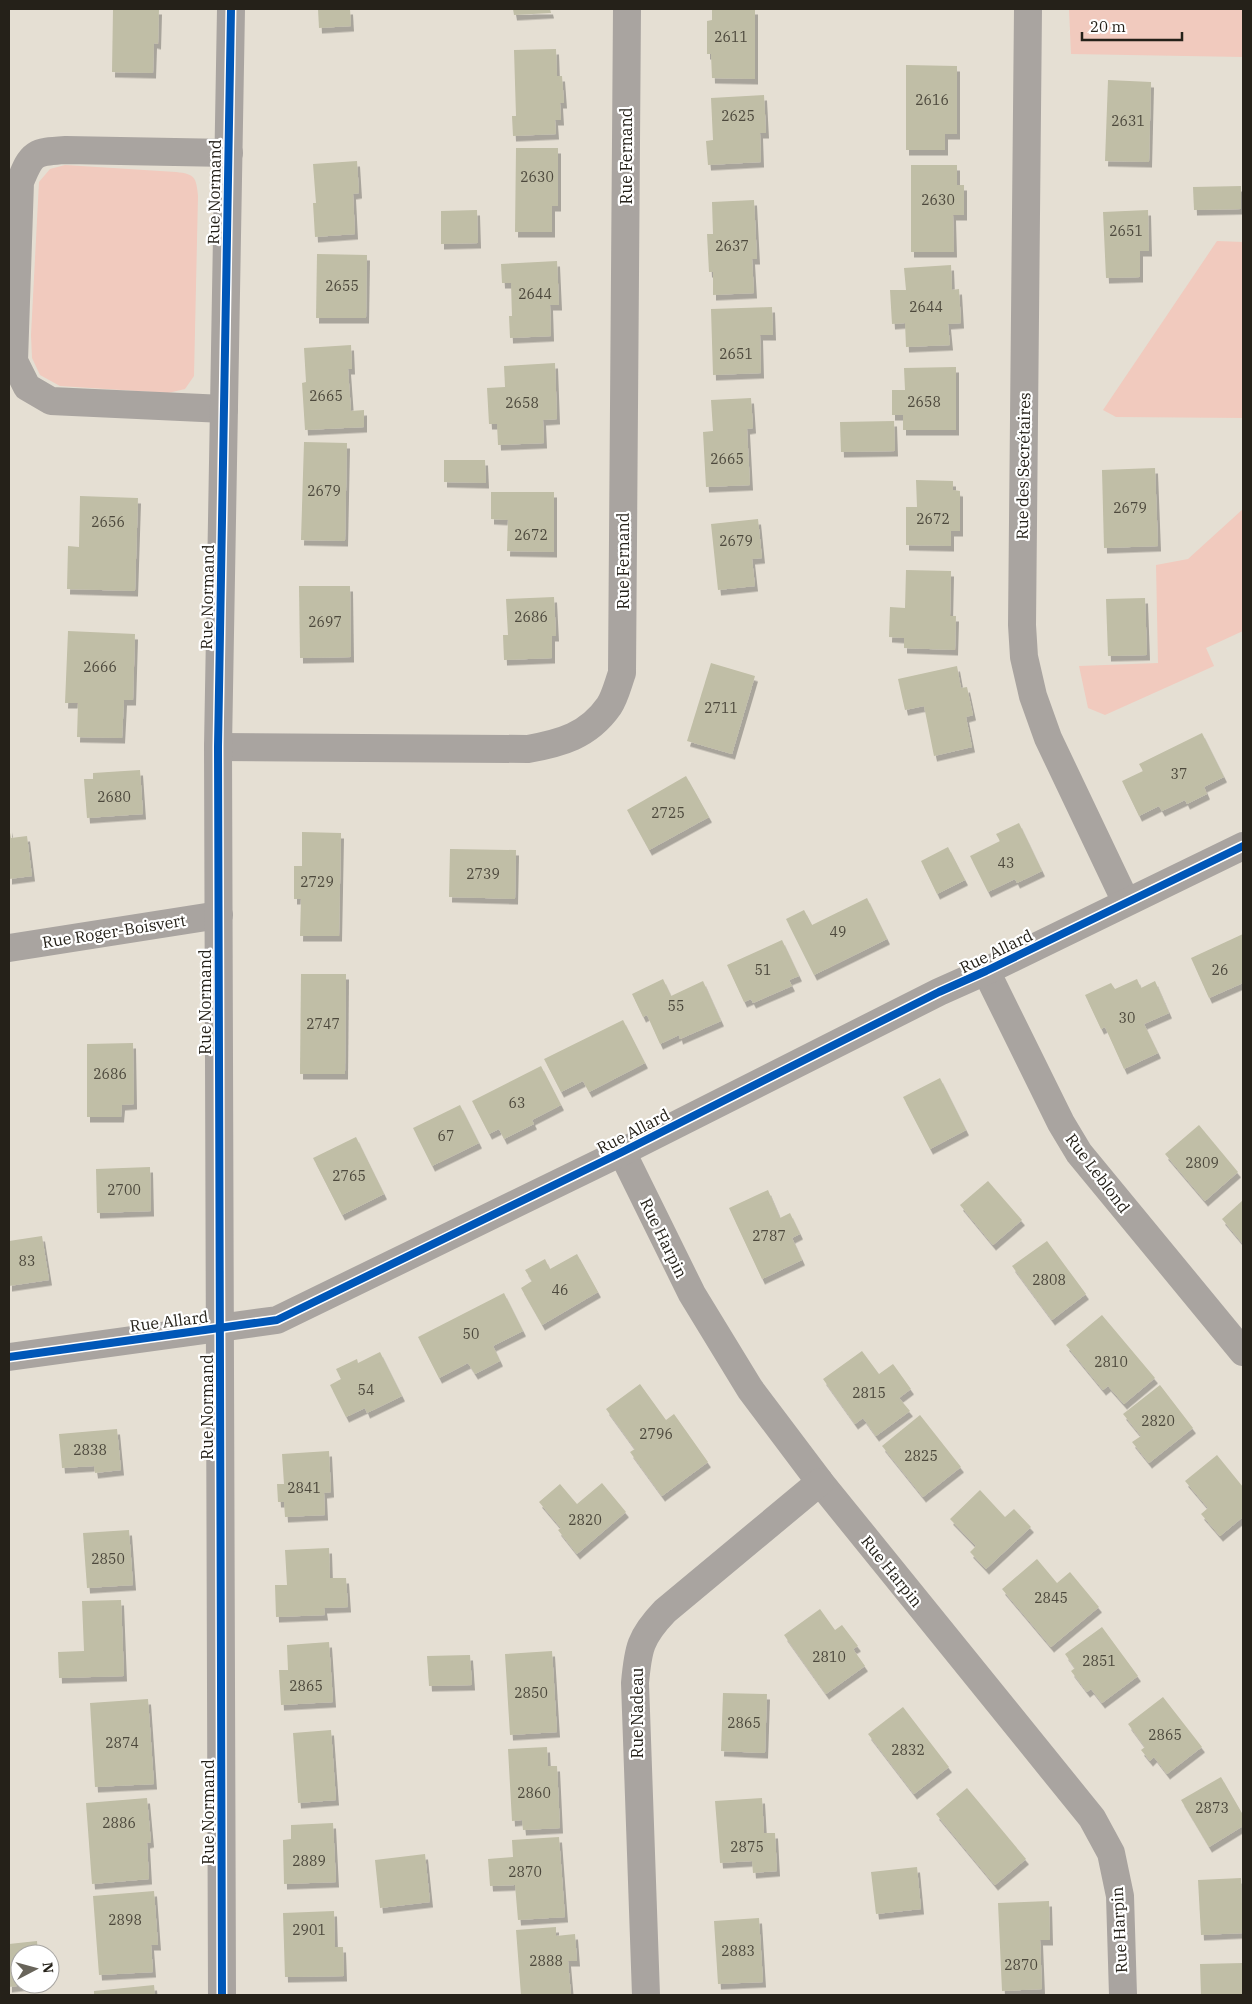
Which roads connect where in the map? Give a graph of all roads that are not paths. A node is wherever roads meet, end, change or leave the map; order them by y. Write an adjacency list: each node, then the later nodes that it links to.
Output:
1 (231, 9): 4 (street, Rue Normand)
2 (627, 9): 6 (street, Rue Fernand)
3 (1028, 9): 8 (street, Rue des Secrétaires)
4 (229, 153): 5 (street, Rue Normand); 5 (street, Rue Normand)
5 (224, 409): 6 (street, Rue Normand)
6 (218, 747): 9 (street, Rue Normand)
7 (1243, 846): 8 (street, Rue Allard)
8 (1126, 902): 11 (street, Rue Allard)
9 (219, 915): 10 (street, Rue Roger-Boisvert); 13 (street, Rue Normand)
10 (9, 948)
11 (986, 971): 12 (street, Rue Allard); 14 (street, Rue Leblond)
12 (622, 1152): 13 (street, Rue Allard); 16 (street, Rue Harpin)
13 (220, 1329): 15 (street, Rue Allard); 17 (street, Rue Normand)
14 (1243, 1352)
15 (9, 1357)
16 (820, 1482): 18 (street, Rue Nadeau); 19 (street, Rue Harpin)
17 (222, 1995)
18 (646, 1995)
19 (1123, 1995)

